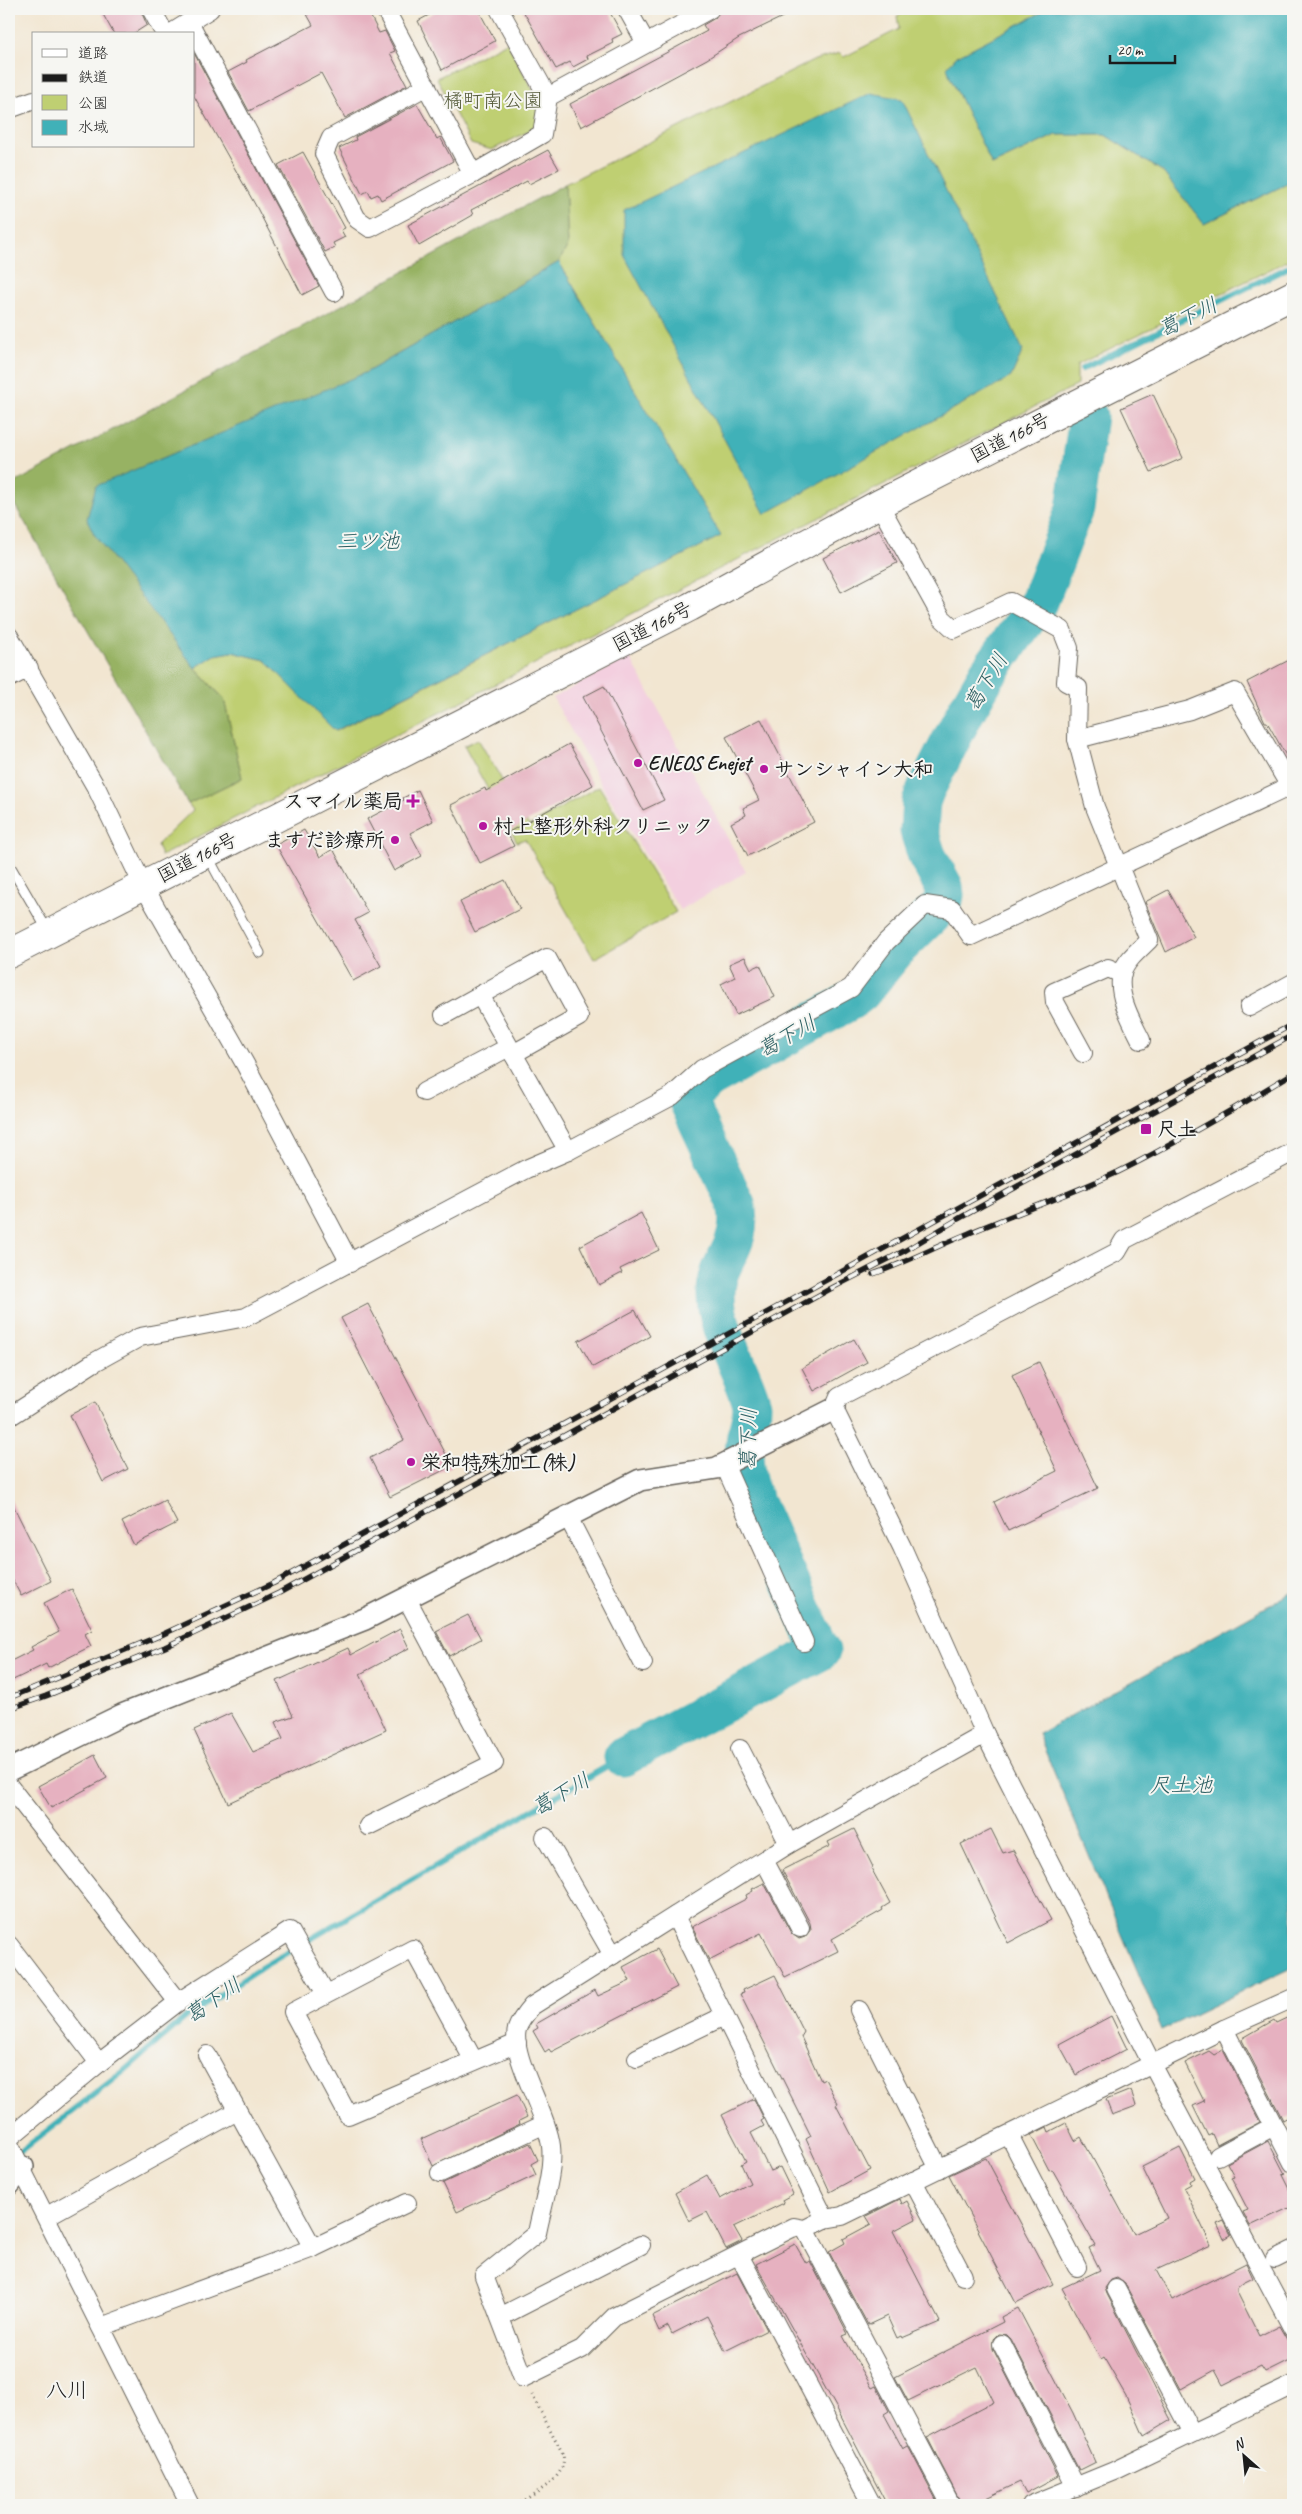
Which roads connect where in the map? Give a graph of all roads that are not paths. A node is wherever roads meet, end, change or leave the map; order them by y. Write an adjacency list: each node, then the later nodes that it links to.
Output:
1 (151, 9): 8 (street)
2 (210, 9): 7 (street)
3 (385, 9): 13 (street)
4 (499, 9): 14 (street)
5 (628, 9): 12 (street)
6 (710, 9): 12 (street)
7 (189, 22): 9 (street); 10 (street)
8 (164, 32)
9 (173, 32)
10 (194, 32)
11 (195, 33): 18 (street)
12 (646, 43): 14 (street)
13 (427, 86): 17 (street); 17 (street)
14 (548, 97): 17 (street)
15 (32, 101): 16 (street)
16 (9, 109)
17 (473, 174)
18 (334, 292)
19 (1293, 295): 20 (highway, 国道166号)
20 (879, 504): 24 (street); 26 (highway, 国道166号)
21 (9, 636): 22 (street)
22 (29, 668): 23 (street); 29 (street)
23 (9, 678)
24 (1077, 739): 25 (street); 28 (street)
25 (1291, 781): 28 (street)
26 (206, 853): 29 (highway, 国道166号); 31 (lane)
27 (9, 864): 30 (lane)
28 (1118, 866): 33 (street); 42 (street)
29 (143, 885): 30 (highway, 国道166号); 44 (street)
30 (50, 933): 32 (highway, 国道166号)
31 (260, 953)
32 (9, 954)
33 (1122, 974): 38 (street); 40 (street)
34 (1293, 983): 36 (street)
35 (480, 995): 37 (street); 39 (street); 39 (street)
36 (1249, 1007)
37 (444, 1015)
38 (1141, 1040)
39 (511, 1050): 41 (street); 42 (street)
40 (1083, 1053)
41 (424, 1092)
42 (568, 1151): 44 (street)
43 (1293, 1152): 45 (street)
44 (350, 1263): 46 (street)
45 (834, 1409): 47 (street); 52 (street)
46 (9, 1417)
47 (724, 1464): 48 (street); 50 (street)
48 (568, 1517): 49 (street); 51 (street)
49 (407, 1599): 54 (street); 56 (street)
50 (804, 1642)
51 (643, 1663)
52 (985, 1734): 58 (street); 75 (street)
53 (740, 1749): 58 (street)
54 (9, 1770)
55 (9, 1786): 66 (street)
56 (368, 1826)
57 (545, 1837): 63 (street)
58 (789, 1844): 59 (street)
59 (764, 1860): 60 (street); 61 (street)
60 (674, 1916): 63 (street); 68 (street)
61 (800, 1928)
62 (9, 1945): 74 (street)
63 (613, 1955): 70 (street)
64 (326, 1994): 66 (street); 73 (street); 73 (street)
65 (1293, 1998): 69 (street)
66 (178, 2002): 74 (street)
67 (859, 2010): 86 (street)
68 (724, 2016): 72 (street); 92 (street)
69 (1224, 2029): 75 (street); 78 (street)
70 (516, 2043): 73 (street); 77 (street)
71 (207, 2055): 76 (street)
72 (637, 2058)
73 (474, 2061)
74 (99, 2063): 80 (street)
75 (1153, 2066): 79 (street); 104 (street)
76 (237, 2111): 91 (street); 95 (street)
77 (545, 2124): 87 (street); 102 (street)
78 (1274, 2126): 81 (street); 83 (street)
79 (1009, 2135): 86 (street); 99 (street)
80 (9, 2138)
81 (1288, 2142): 84 (street)
82 (9, 2144): 85 (street)
83 (1218, 2156)
84 (1293, 2163)
85 (23, 2167): 89 (street); 91 (street)
86 (939, 2169): 88 (street)
87 (440, 2173)
88 (913, 2181): 92 (street); 100 (street)
89 (9, 2185)
90 (407, 2203): 95 (street)
91 (46, 2216): 103 (street)
92 (825, 2219): 93 (street)
93 (804, 2230): 97 (street); 111 (street)
94 (641, 2245): 102 (street)
95 (313, 2248): 103 (street)
96 (1293, 2250): 98 (street)
97 (739, 2255): 102 (street); 110 (street)
98 (1275, 2259)
99 (1077, 2267)
100 (963, 2276)
101 (1116, 2289): 107 (street)
102 (500, 2317)
103 (101, 2327): 109 (street)
104 (1293, 2329)
105 (1002, 2344): 108 (street)
106 (1293, 2385): 107 (street)
107 (1192, 2433): 108 (street)
108 (1076, 2487): 112 (street)
109 (190, 2505)
110 (872, 2505)
111 (951, 2505)
112 (1030, 2505)

